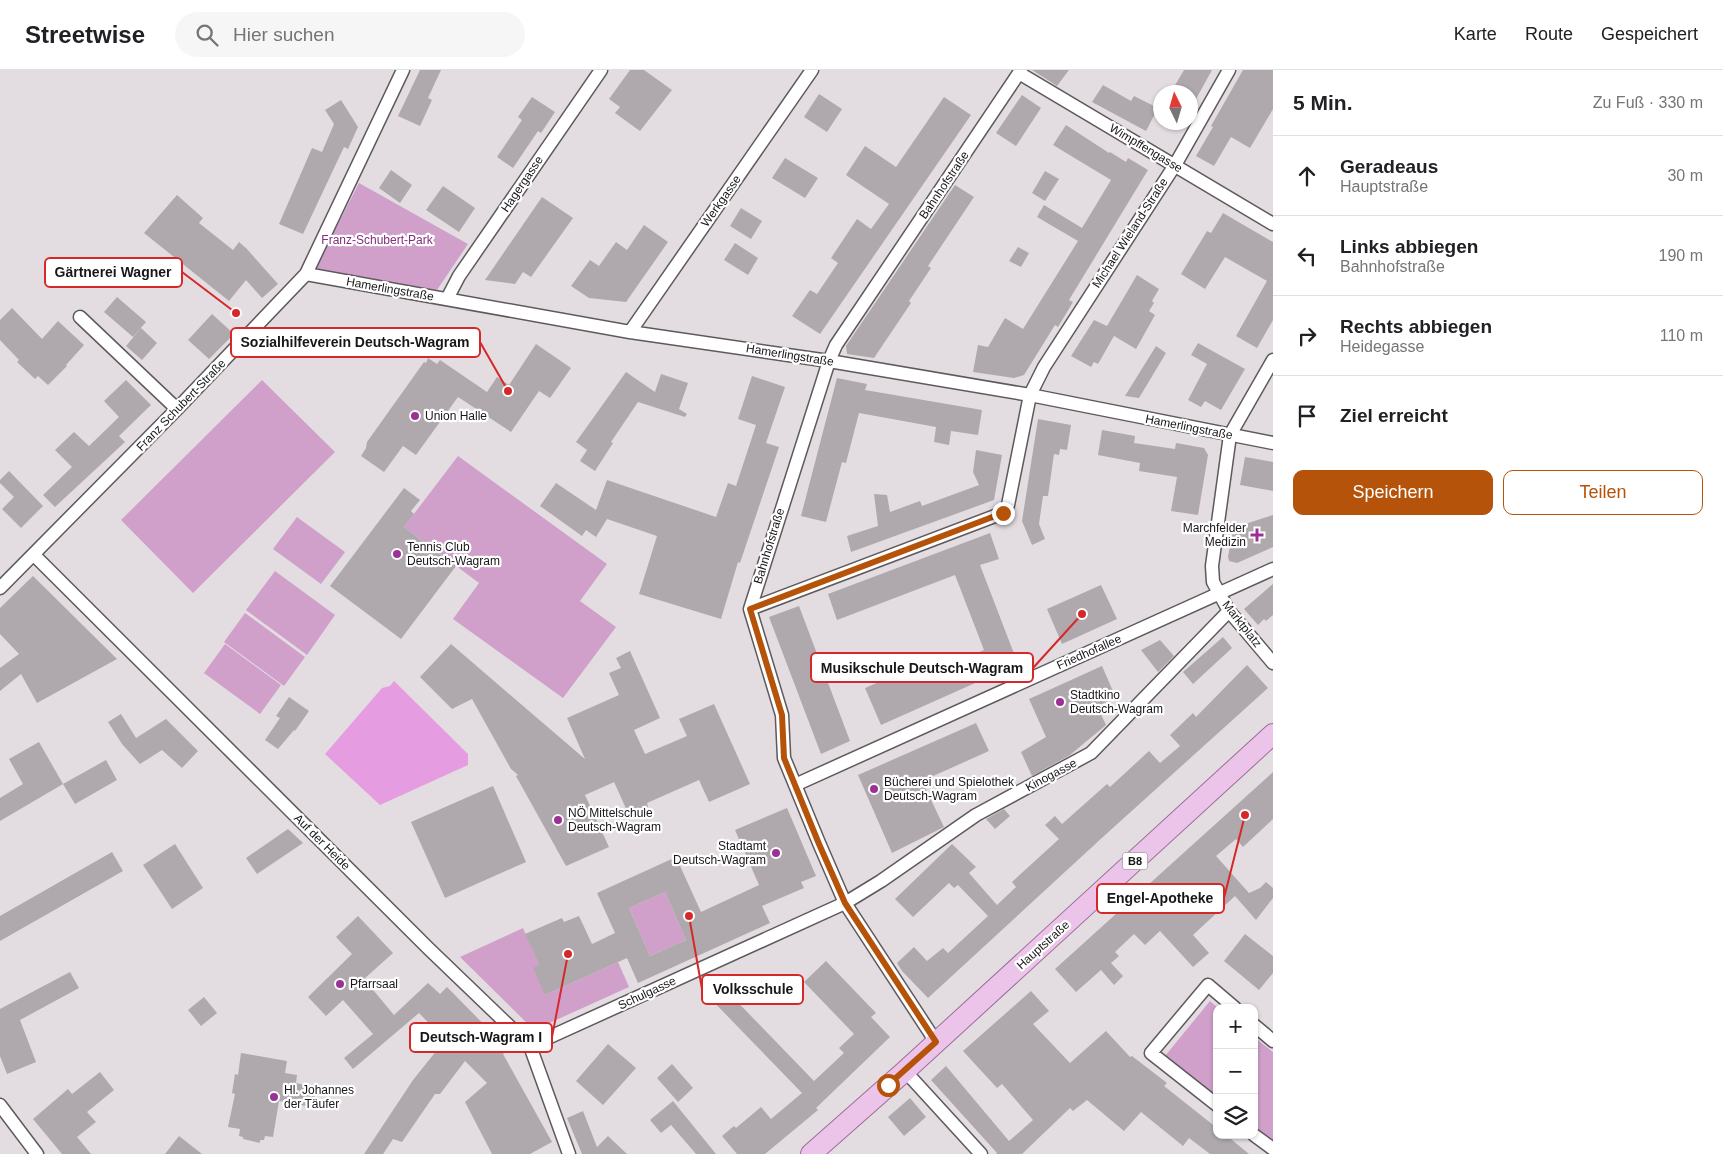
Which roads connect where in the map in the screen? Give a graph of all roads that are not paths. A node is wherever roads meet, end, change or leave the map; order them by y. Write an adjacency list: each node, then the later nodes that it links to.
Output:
1 (403, 70): 8 (street, Franz Schubert-Straße)
2 (600, 70): 9 (street, Hagergasse)
3 (812, 70): 11 (street, Werkgasse)
4 (1229, 70): 6 (street, Michael Wieland-Straße)
5 (1020, 71): 6 (street, Wimpffengasse); 13 (street, Bahnhofstraße)
6 (1175, 164): 7 (street, Wimpffengasse); 14 (street, Michael Wieland-Straße)
7 (1273, 224)
8 (306, 274): 9 (street, Hamerlingstraße); 15 (street, Franz Schubert-Straße)
9 (447, 299): 11 (street, Hamerlingstraße)
10 (80, 317): 15 (street)
11 (630, 332): 13 (street, Hamerlingstraße)
12 (1273, 360): 16 (street)
13 (828, 361): 14 (street, Hamerlingstraße); 22 (street, Bahnhofstraße)
14 (1030, 395): 16 (street, Hamerlingstraße); 22 (street, Michael Wieland-Straße)
15 (177, 408): 18 (street, Franz Schubert-Straße)
16 (1230, 435): 17 (street, Hamerlingstraße); 21 (street, Marktplatz)
17 (1273, 443)
18 (34, 555): 20 (street, Franz Schubert-Straße); 32 (street, Auf der Heide)
19 (1273, 569): 21 (street, Friedhofallee)
20 (0, 588)
21 (1218, 594): 23 (street, Marktplatz); 26 (street, Friedhofallee)
22 (750, 609): 26 (street)
23 (1229, 611): 24 (street, Marktplatz); 27 (street, Kinogasse)
24 (1273, 663)
25 (1273, 734): 31 (main road, Hauptstraße / B8)
26 (795, 785): 27 (street)
27 (845, 903): 31 (street); 32 (street, Schulgasse)
28 (1229, 1004): 34 (street)
29 (1258, 1028): 30 (street)
30 (1273, 1041)
31 (936, 1042): 33 (main road, Hauptstraße / B8)
32 (530, 1046): 39 (street, Auf der Heide)
33 (905, 1071): 40 (main road, Hauptstraße / B8); 41 (street)
34 (1213, 1102)
35 (0, 1105): 38 (street)
36 (1258, 1137): 37 (street)
37 (1273, 1149)
38 (36, 1154)
39 (569, 1154)
40 (811, 1154)
41 (981, 1154)

